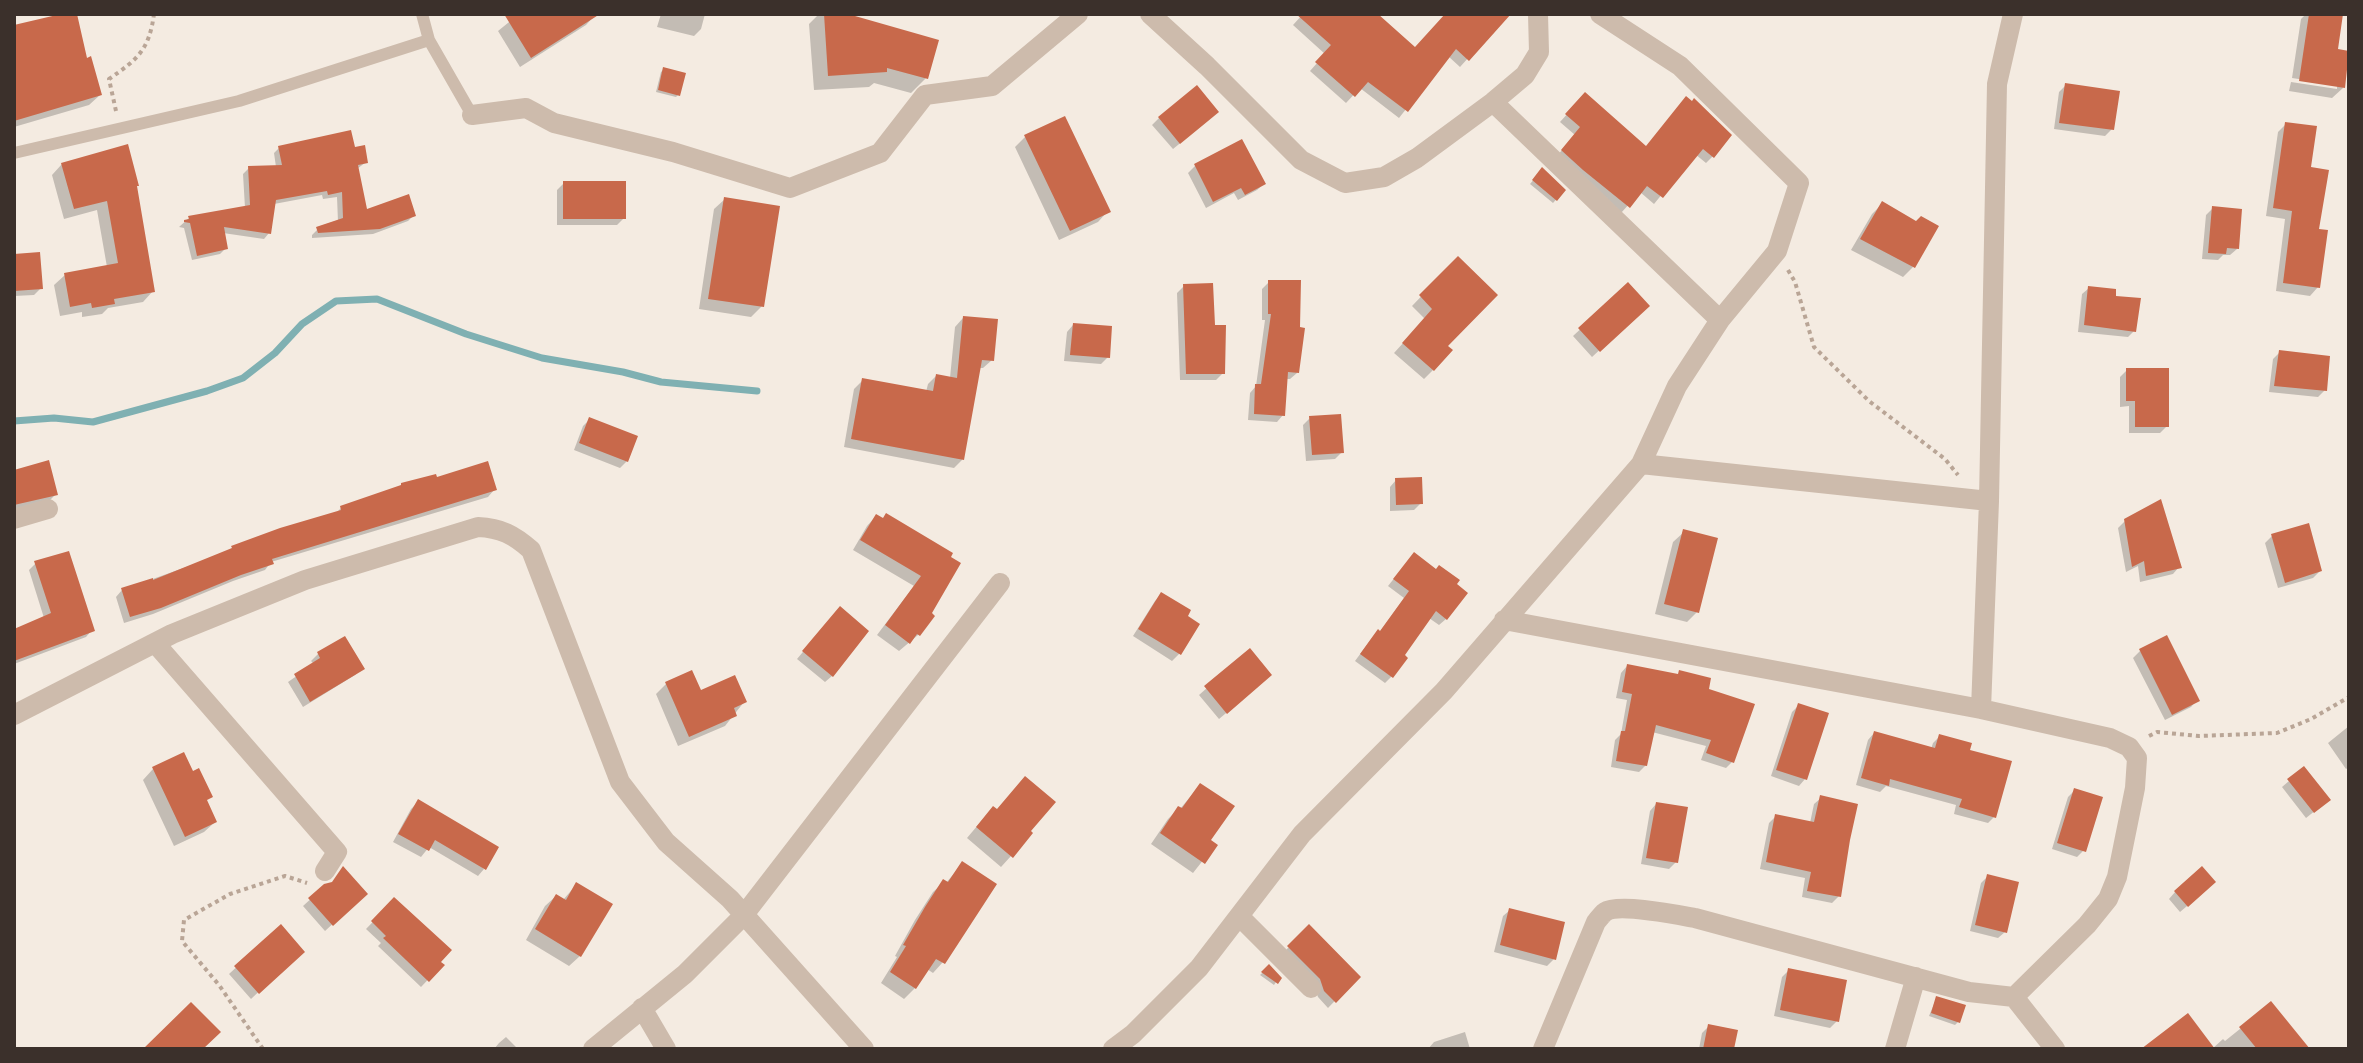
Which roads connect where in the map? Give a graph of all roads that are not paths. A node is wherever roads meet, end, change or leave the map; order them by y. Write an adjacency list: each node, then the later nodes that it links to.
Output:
1 (422, 14): 7 (lane)
2 (1078, 14): 9 (street)
3 (1150, 14): 8 (street)
4 (1538, 14): 8 (street)
5 (1600, 14): 11 (street)
6 (2013, 14): 13 (street)
7 (429, 40): 9 (lane); 10 (lane)
8 (1493, 102): 11 (street)
9 (472, 115)
10 (14, 153)
11 (1720, 320): 12 (street)
12 (1641, 464): 13 (street); 17 (street)
13 (1983, 500): 19 (street)
14 (48, 509): 15 (street)
15 (14, 519)
16 (1000, 583): 22 (street)
17 (1504, 620): 19 (street); 23 (street)
18 (155, 643): 20 (street); 21 (street); 22 (street)
19 (1981, 709): 26 (street)
20 (14, 715)
21 (325, 871)
22 (743, 916): 27 (street); 31 (street)
23 (1239, 916): 25 (street); 28 (street)
24 (1916, 977): 26 (street); 32 (street); 33 (street)
25 (1311, 988)
26 (2014, 997): 34 (street)
27 (642, 1008): 29 (street); 30 (street)
28 (1123, 1046)
29 (593, 1049)
30 (666, 1049)
31 (864, 1049)
32 (1543, 1049)
33 (1895, 1049)
34 (2055, 1049)

